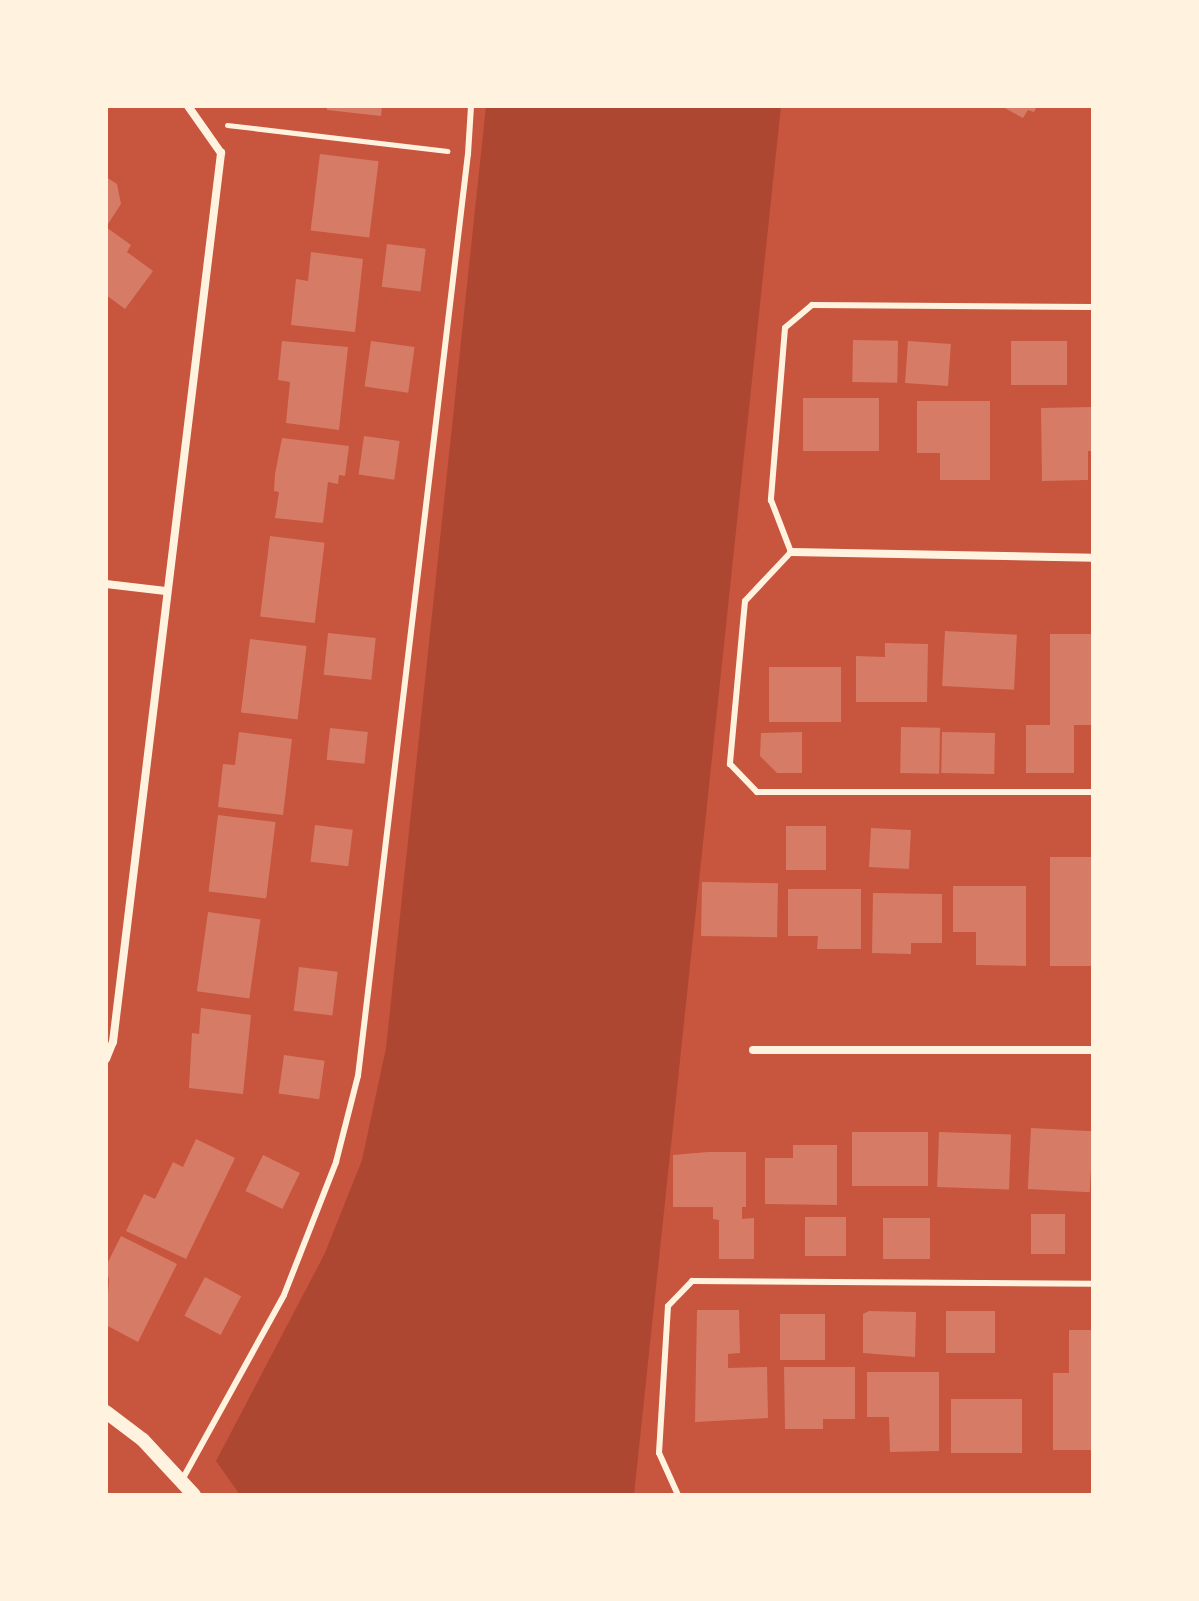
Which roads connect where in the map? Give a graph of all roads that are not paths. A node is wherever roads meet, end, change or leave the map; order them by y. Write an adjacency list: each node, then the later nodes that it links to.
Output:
1 (188, 106): 7 (street)
2 (471, 106): 14 (lane)
3 (1093, 307): 4 (lane)
4 (791, 552): 5 (street); 8 (lane)
5 (1093, 558)
6 (106, 584): 7 (street)
7 (166, 591): 11 (street)
8 (1093, 792)
9 (753, 1050): 10 (street)
10 (1093, 1050)
11 (106, 1059)
12 (1093, 1284): 16 (lane)
13 (106, 1412): 14 (street)
14 (182, 1480): 15 (street)
15 (194, 1495)
16 (678, 1495)

